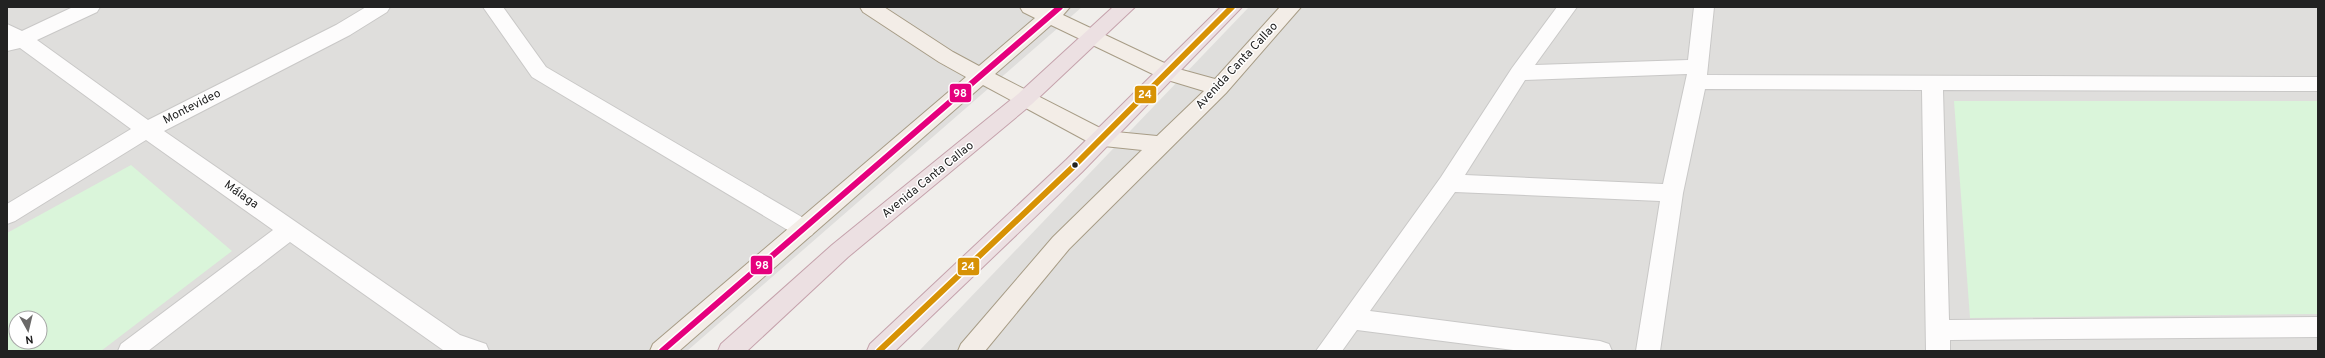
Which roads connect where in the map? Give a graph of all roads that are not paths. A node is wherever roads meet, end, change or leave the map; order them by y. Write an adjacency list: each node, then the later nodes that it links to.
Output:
1 (90, 7): 13 (street)
2 (380, 7): 22 (street, Montevideo)
3 (493, 7): 29 (street)
4 (870, 7): 17 (main road)
5 (1030, 7): 11 (main road)
6 (1125, 7): 12 (highway, Avenida Canta Callao)
7 (1232, 7): 14 (highway)
8 (1291, 7): 20 (main road, Avenida Canta Callao)
9 (1567, 7): 15 (street)
10 (1704, 7): 16 (street)
11 (1055, 11): 12 (main road); 17 (main road)
12 (1094, 37): 14 (main road); 21 (highway, Avenida Canta Callao)
13 (12, 39): 22 (street, Málaga)
14 (1168, 73): 20 (main road); 23 (highway)
15 (1520, 73): 16 (street); 25 (street)
16 (1696, 75): 18 (street); 26 (street)
17 (980, 76): 21 (main road); 29 (main road)
18 (1932, 82): 19 (street); 32 (street)
19 (2318, 84)
20 (1219, 88): 24 (main road, Avenida Canta Callao)
21 (1024, 99): 23 (main road); 36 (highway, Avenida Canta Callao)
22 (147, 130): 27 (street, Montevideo); 28 (street, Málaga)
23 (1102, 138): 24 (main road); 37 (highway)
24 (1162, 144): 38 (main road, Avenida Canta Callao)
25 (1449, 183): 26 (street); 30 (street)
26 (1672, 193): 41 (street)
27 (7, 215)
28 (291, 229): 33 (street); 34 (street, Málaga)
29 (804, 229): 35 (main road)
30 (1352, 319): 39 (street); 40 (street)
31 (2318, 327): 32 (street)
32 (1938, 340)
33 (130, 351)
34 (477, 351)
35 (662, 351)
36 (730, 351)
37 (879, 351)
38 (970, 351)
39 (1328, 351)
40 (1600, 351)
41 (1648, 351)

